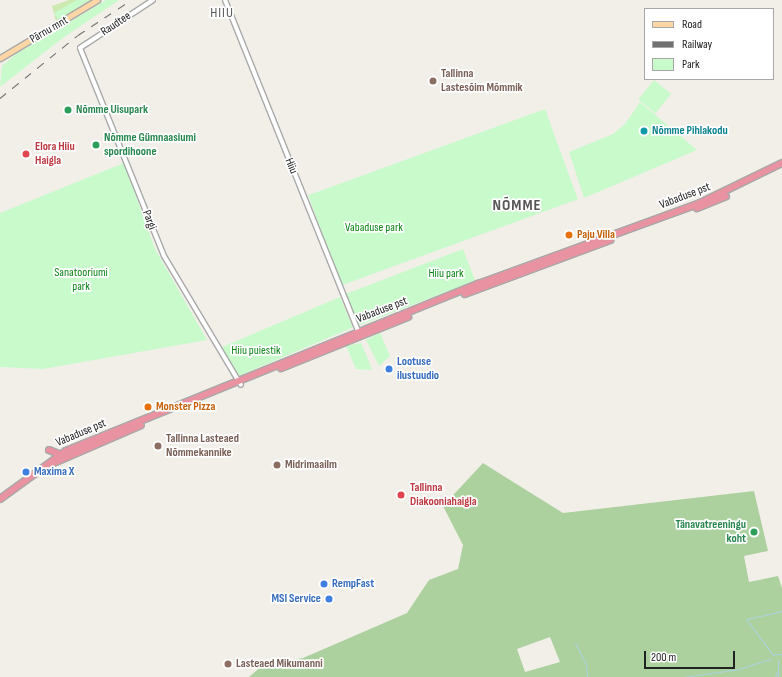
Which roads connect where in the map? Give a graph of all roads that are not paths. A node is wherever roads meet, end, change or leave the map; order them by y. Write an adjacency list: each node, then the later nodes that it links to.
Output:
1 (98, 0): 5 (main road, Pärnu mnt)
2 (153, 0): 4 (street, Raudtee)
3 (224, 0): 8 (street, Hiiu)
4 (80, 48): 9 (street, Pargi)
5 (0, 58)
6 (782, 163): 8 (highway, Vabaduse pst)
7 (782, 168): 9 (highway, Vabaduse pst)
8 (358, 331): 9 (highway, Vabaduse pst)
9 (239, 383): 11 (highway, Vabaduse pst); 13 (highway, Vabaduse pst)
10 (49, 450): 11 (highway)
11 (59, 454): 12 (highway, Vabaduse pst)
12 (0, 499)
13 (0, 503)

